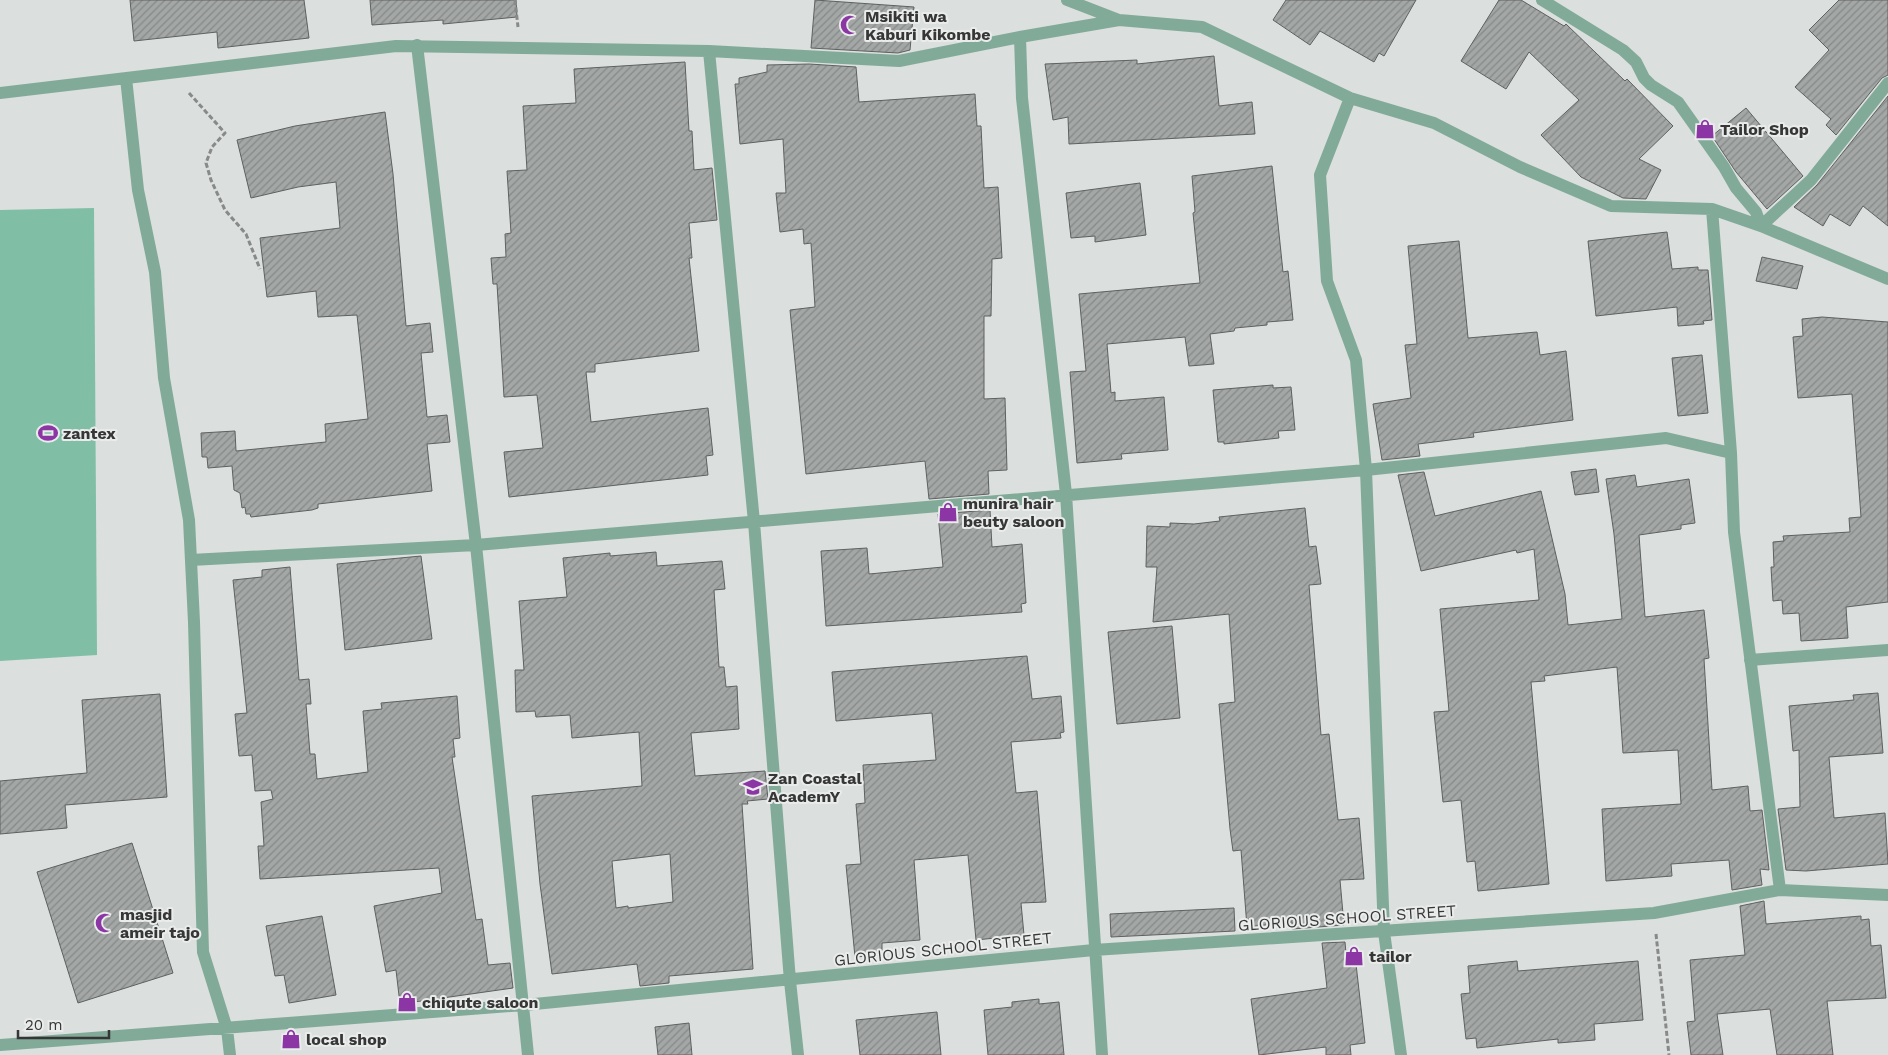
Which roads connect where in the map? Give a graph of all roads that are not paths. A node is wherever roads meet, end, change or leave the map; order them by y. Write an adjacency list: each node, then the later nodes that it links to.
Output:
1 (1067, 0): 3 (street)
2 (1542, 0): 12 (street)
3 (1119, 20): 4 (street); 10 (street)
4 (1020, 38): 6 (street); 16 (street)
5 (417, 46): 6 (street); 7 (street); 18 (street)
6 (709, 51): 17 (street)
7 (126, 78): 9 (street); 19 (street)
8 (1888, 83): 12 (street)
9 (0, 93)
10 (1350, 98): 11 (street); 15 (street)
11 (1712, 209): 12 (street); 14 (street)
12 (1762, 226): 13 (street)
13 (1888, 279)
14 (1731, 453): 15 (street); 21 (street)
15 (1366, 470): 16 (street); 24 (street)
16 (1066, 494): 17 (street); 25 (street)
17 (754, 522): 18 (street); 26 (street)
18 (476, 545): 19 (street); 27 (street)
19 (191, 560): 28 (street)
20 (1888, 650): 21 (street)
21 (1750, 660): 22 (street)
22 (1780, 890): 23 (street, GLORIOUS SCHOOL STREET); 24 (street, GLORIOUS SCHOOL STREET)
23 (1888, 895)
24 (1384, 932): 25 (street, GLORIOUS SCHOOL STREET); 34 (street)
25 (1094, 950): 26 (street, GLORIOUS SCHOOL STREET); 33 (street)
26 (790, 981): 27 (street, GLORIOUS SCHOOL STREET); 32 (street)
27 (524, 1005): 28 (street, GLORIOUS SCHOOL STREET); 31 (street)
28 (227, 1029): 29 (street, GLORIOUS SCHOOL STREET); 30 (street)
29 (0, 1045)
30 (230, 1055)
31 (528, 1055)
32 (798, 1055)
33 (1102, 1055)
34 (1401, 1055)

